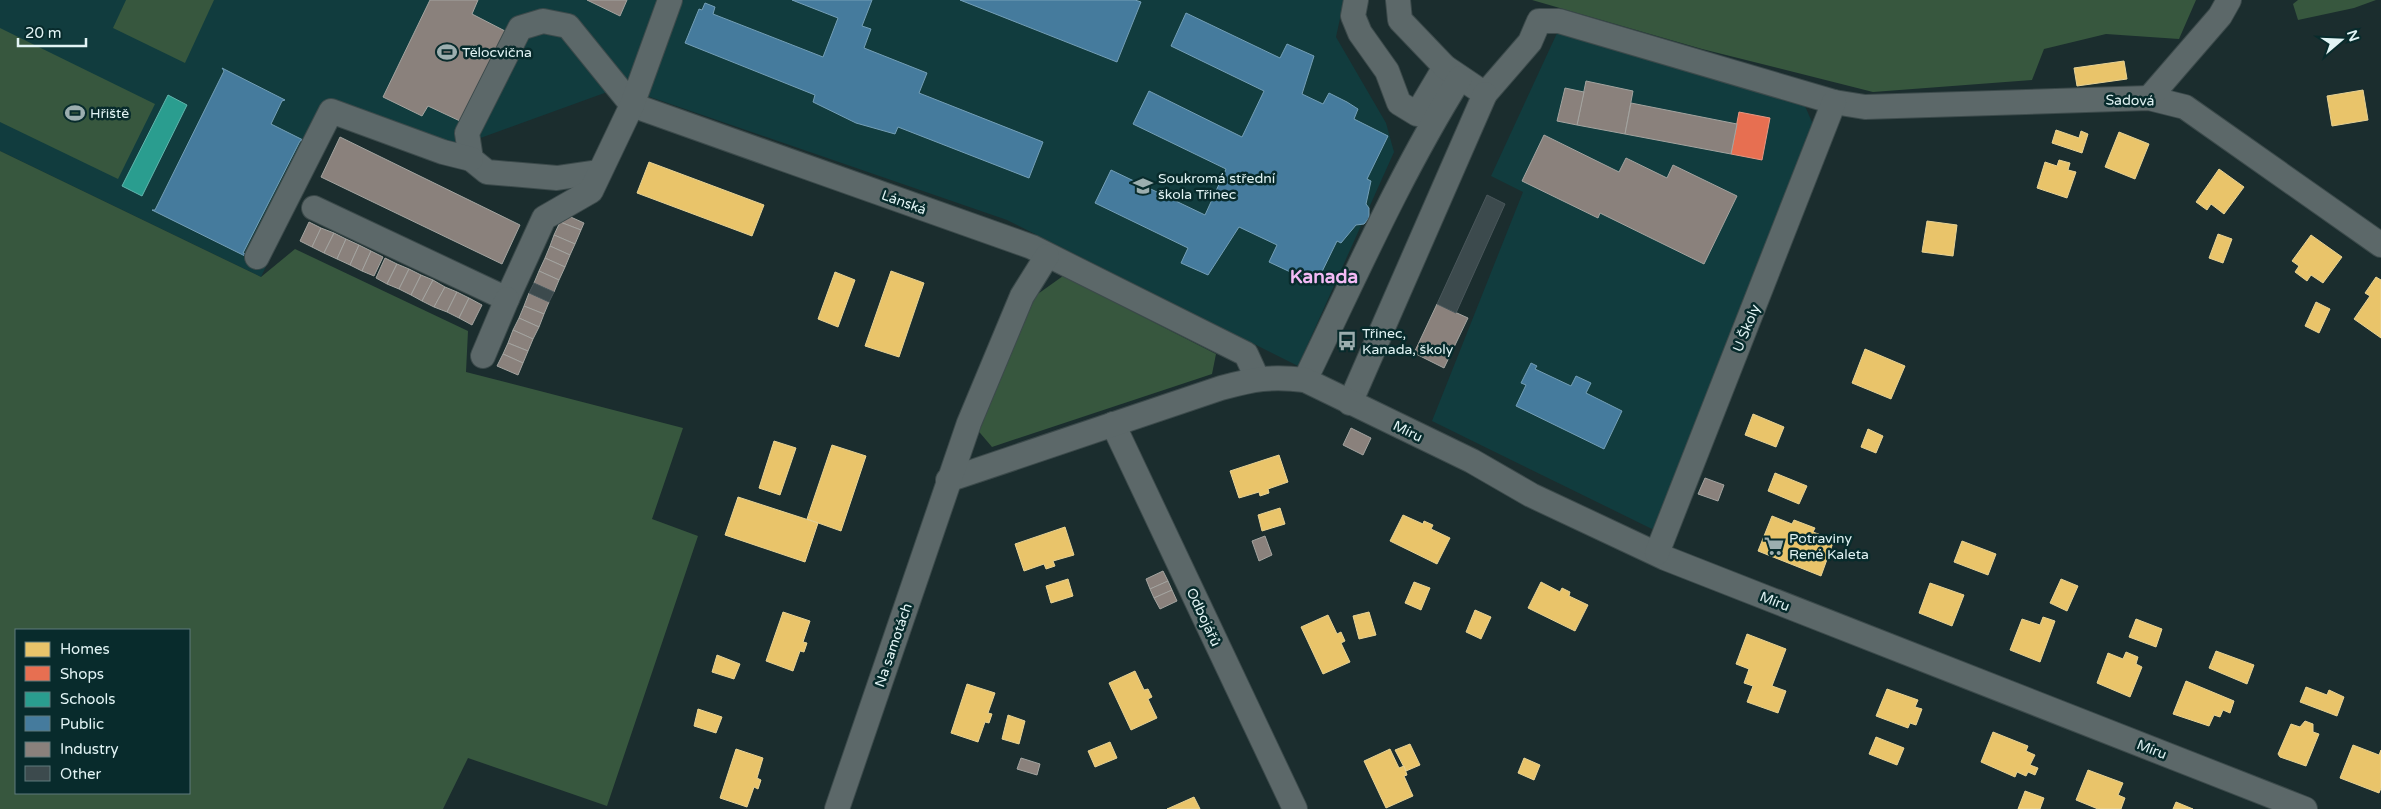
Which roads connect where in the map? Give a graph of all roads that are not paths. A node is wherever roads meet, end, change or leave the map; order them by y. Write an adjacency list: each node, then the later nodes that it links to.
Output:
1 (670, 0): 9 (street)
2 (1356, 0): 5 (street)
3 (1398, 0): 5 (street)
4 (2229, 0): 7 (street)
5 (1453, 72): 6 (street); 19 (street)
6 (1485, 94): 8 (street, Sadová); 20 (street)
7 (2149, 98): 8 (street, Sadová); 13 (street, Sadová)
8 (1834, 102): 23 (street, U Školy)
9 (632, 105): 10 (street); 11 (street); 14 (street, Lánská)
10 (471, 158): 11 (street); 15 (street)
11 (598, 172): 16 (street)
12 (314, 208): 16 (street)
13 (2381, 245)
14 (1047, 256): 18 (street, Lánská); 22 (street, Na samotách)
15 (257, 257)
16 (507, 298): 17 (street)
17 (483, 356)
18 (1256, 378): 19 (street, Míru); 21 (street)
19 (1305, 380): 20 (street, Míru)
20 (1350, 403): 23 (street, Míru)
21 (1113, 424): 22 (street); 25 (street, Odbojářů)
22 (948, 480): 24 (street, Na samotách)
23 (1657, 553): 26 (street, Míru)
24 (837, 809)
25 (1295, 809)
26 (2304, 809)

